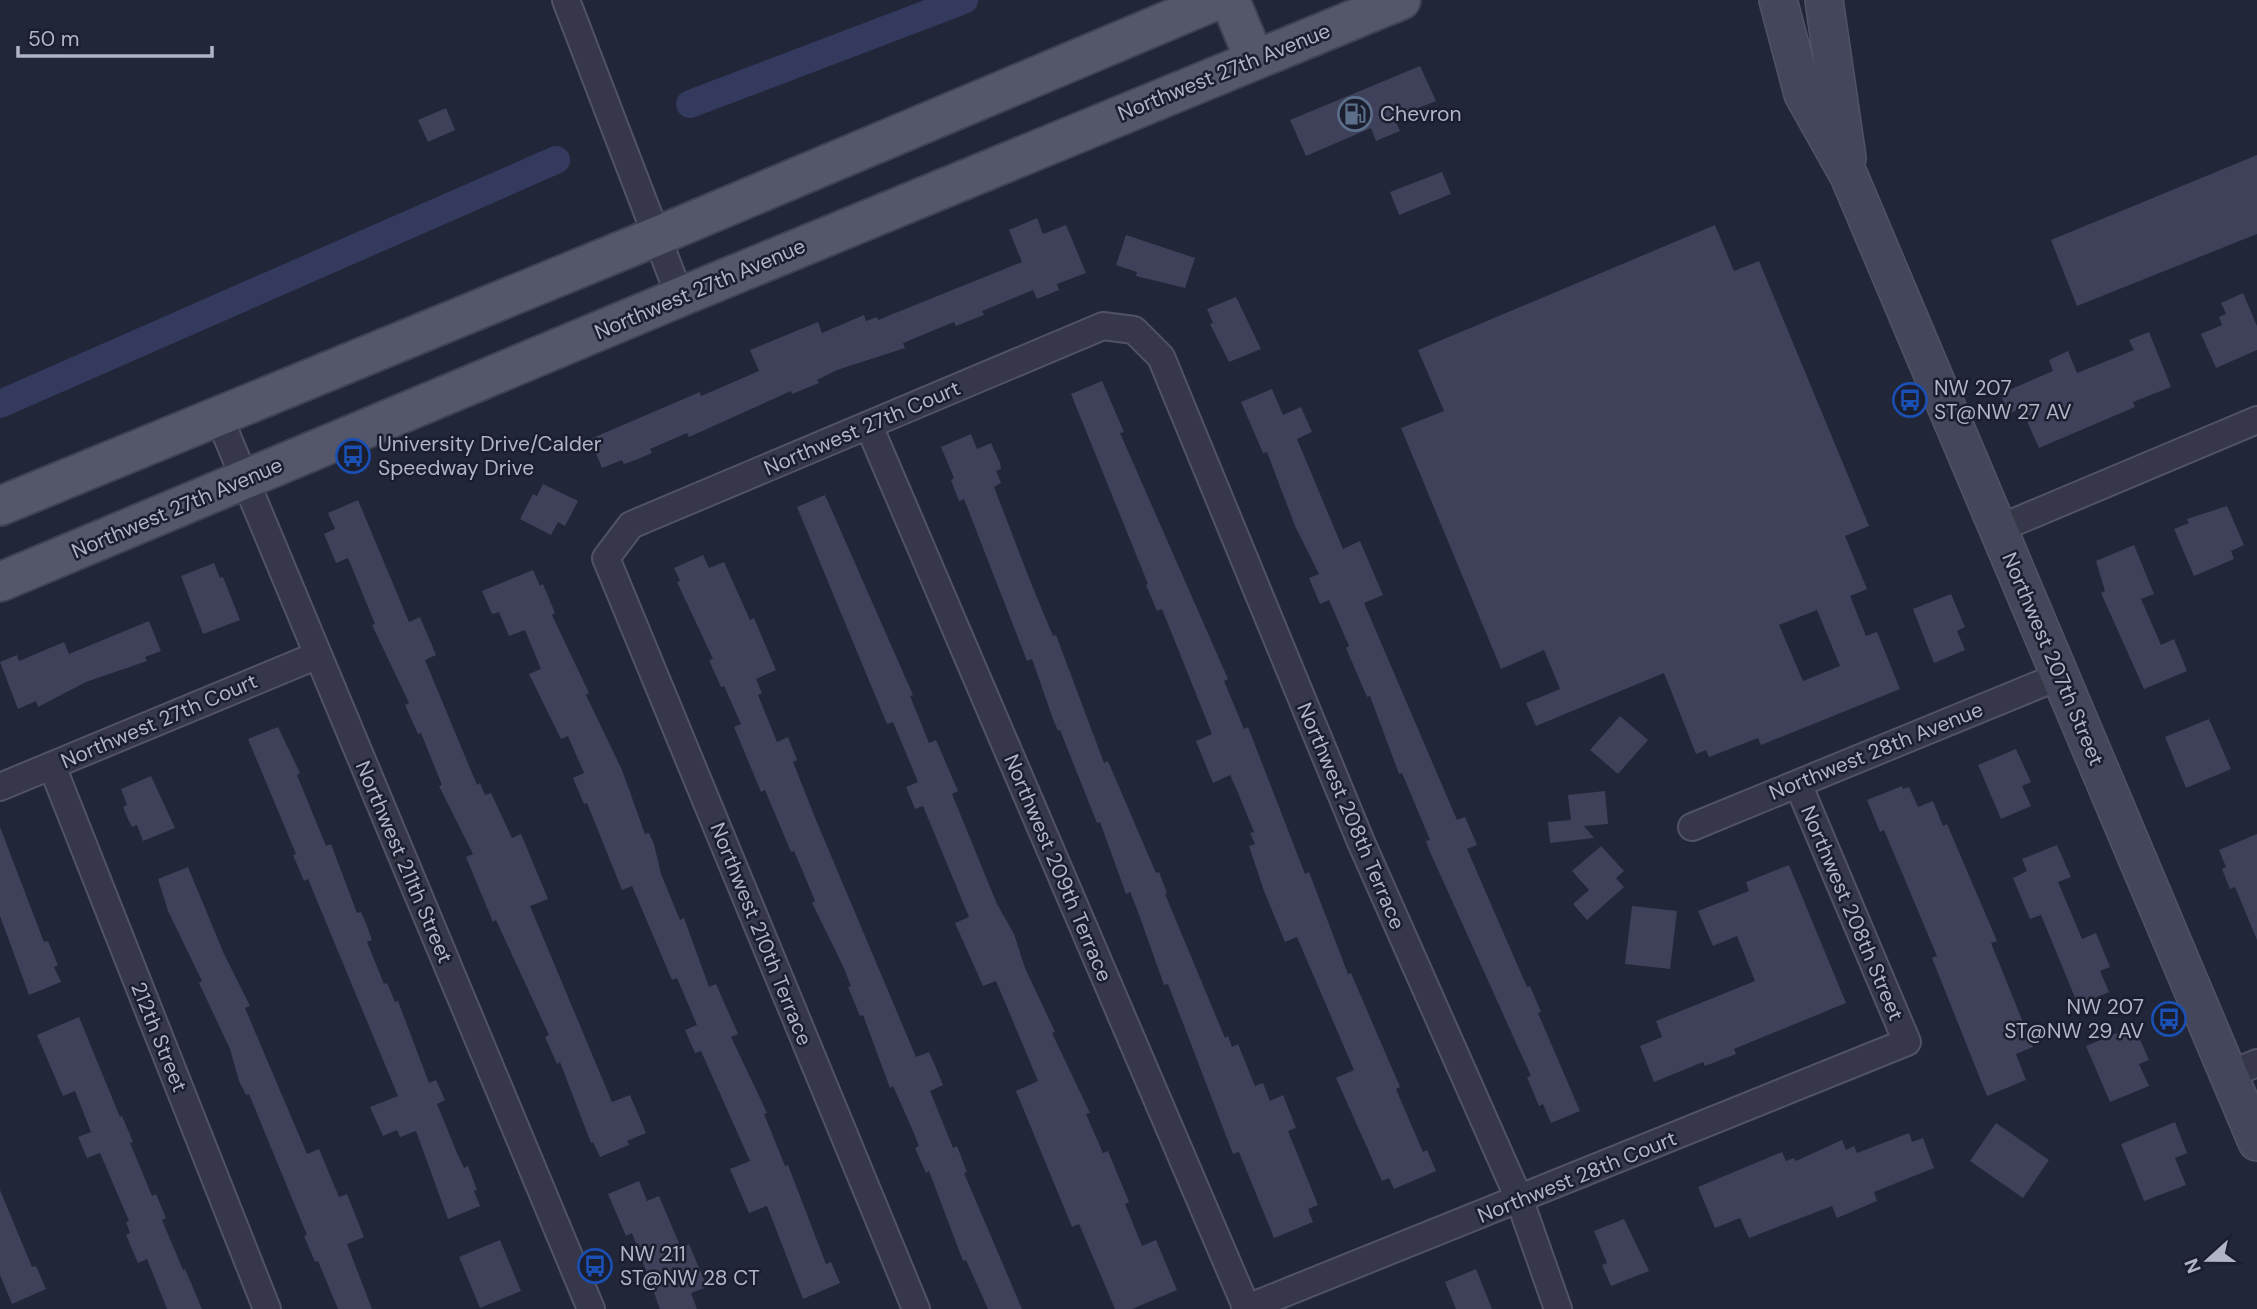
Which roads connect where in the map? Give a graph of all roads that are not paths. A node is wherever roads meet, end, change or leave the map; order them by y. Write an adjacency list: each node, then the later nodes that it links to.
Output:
1 (566, 0): 9 (street)
2 (1217, 0): 9 (main road)
3 (1230, 0): 7 (main road)
4 (1401, 0): 7 (main road, Northwest 27th Avenue)
5 (1778, 0): 8 (street, Northwest 207th Street)
6 (1824, 0): 8 (street, Northwest 207th Street)
7 (1254, 58): 10 (main road, Northwest 27th Avenue)
8 (1849, 176): 17 (street, Northwest 207th Street)
9 (655, 237): 10 (street); 12 (main road)
10 (680, 297): 15 (main road, Northwest 27th Avenue)
11 (1134, 330): 14 (street, Northwest 27th Court); 29 (street, Northwest 208th Terrace)
12 (218, 415): 15 (street, Northwest 211th Street); 16 (main road)
13 (2257, 420): 17 (street)
14 (869, 426): 18 (street, Northwest 27th Court); 33 (street, Northwest 209th Terrace)
15 (244, 481): 19 (main road, Northwest 27th Avenue); 20 (street, Northwest 211th Street)
16 (0, 506)
17 (1998, 529): 21 (street, Northwest 207th Street)
18 (606, 558): 32 (street, Northwest 210th Terrace)
19 (0, 582)
20 (318, 655): 22 (street, Northwest 27th Court); 31 (street, Northwest 211th Street)
21 (2060, 676): 23 (street, Northwest 28th Avenue); 27 (street, Northwest 207th Street)
22 (52, 766): 24 (street, Northwest 27th Court); 30 (street, 212th Street)
23 (1798, 784): 25 (street, Northwest 28th Avenue); 26 (street, Northwest 208th Street)
24 (0, 787)
25 (1692, 827)
26 (1907, 1042): 29 (street, Northwest 28th Court)
27 (2243, 1069): 28 (street, Northwest 207th Street)
28 (2257, 1142)
29 (1520, 1201): 33 (street, Northwest 28th Court); 34 (street, Northwest 208th Terrace)
30 (267, 1309)
31 (590, 1309)
32 (916, 1309)
33 (1246, 1309)
34 (1558, 1309)

